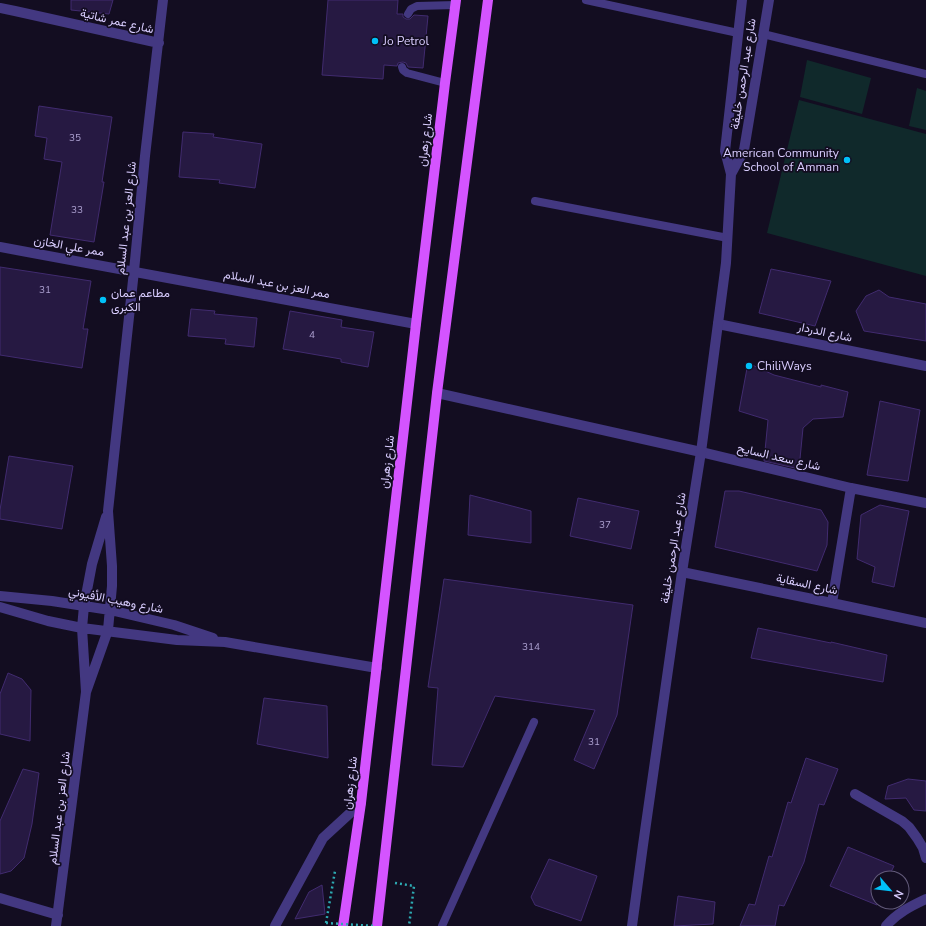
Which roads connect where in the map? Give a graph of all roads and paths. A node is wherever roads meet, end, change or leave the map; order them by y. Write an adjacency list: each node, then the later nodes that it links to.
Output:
1 (163, 0): 11 (street, شارع العز بن عبد السلام)
2 (488, 0): 23 (main road)
3 (586, 0): 9 (lane)
4 (742, 0): 9 (street, شارع عبد الرحمن خليفة)
5 (769, 0): 10 (street, شارع عبد الرحمن خليفة)
6 (456, 2): 8 (lane); 14 (main road, شارع زهران)
7 (0, 8): 11 (street, شارع عمر شاتية)
8 (408, 14)
9 (738, 33): 15 (street, شارع عبد الرحمن خليفة)
10 (763, 34): 13 (lane); 15 (street, شارع عبد الرحمن خليفة)
11 (159, 44): 19 (street, شارع العز بن عبد السلام)
12 (402, 67): 14 (lane)
13 (926, 74)
14 (445, 83): 20 (main road, شارع زهران)
15 (731, 174): 17 (street, شارع عبد الرحمن خليفة)
16 (535, 201): 17 (lane)
17 (728, 238): 21 (street, شارع عبد الرحمن خليفة)
18 (0, 247): 19 (street, ممر علي الخازن)
19 (134, 271): 20 (street, ممر العز بن عبد السلام); 27 (street, شارع العز بن عبد السلام)
20 (416, 324): 38 (main road, شارع زهران)
21 (718, 324): 22 (street, شارع الدردار); 24 (street, شارع عبد الرحمن خليفة)
22 (926, 366)
23 (437, 393): 24 (street, شارع سعد السايح); 45 (main road)
24 (701, 452): 25 (street, شارع سعد السايح); 28 (street, شارع عبد الرحمن خليفة)
25 (851, 488): 26 (street, شارع سعد السايح); 30 (street)
26 (926, 503)
27 (108, 511): 31 (street, شارع العز بن عبد السلام); 33 (street, شارع العز بن عبد السلام)
28 (682, 572): 30 (street, شارع السقاية); 55 (street, شارع عبد الرحمن خليفة)
29 (0, 596): 31 (street, شارع وهيب الأفيوني)
30 (832, 602): 34 (street, شارع السقاية)
31 (84, 606): 33 (street, شارع وهيب الأفيوني); 35 (street, شارع العز بن عبد السلام)
32 (0, 607): 35 (street, شارع وهيب الأفيوني)
33 (110, 610): 36 (street, شارع العز بن عبد السلام); 37 (street, شارع وهيب الأفيوني)
34 (926, 623)
35 (82, 628): 36 (street, شارع وهيب الأفيوني); 39 (street, شارع العز بن عبد السلام)
36 (108, 630): 37 (street, شارع وهيب الأفيوني); 39 (street, شارع العز بن عبد السلام)
37 (225, 642): 38 (street, شارع وهيب الأفيوني)
38 (377, 668): 42 (main road, شارع زهران)
39 (86, 692): 48 (street, شارع العز بن عبد السلام)
40 (534, 722): 54 (lane)
41 (856, 794): 43 (street)
42 (361, 803): 50 (street); 51 (main road, شارع زهران)
43 (926, 858)
44 (336, 870): 52 (path, bridge)
45 (383, 881): 52 (main road); 53 (path)
46 (0, 898): 48 (street)
47 (926, 899): 56 (street)
48 (58, 915): 49 (street, شارع العز بن عبد السلام)
49 (56, 926)
50 (276, 926)
51 (343, 926)
52 (376, 926)
53 (409, 926)
54 (442, 926)
55 (632, 926)
56 (886, 926)

